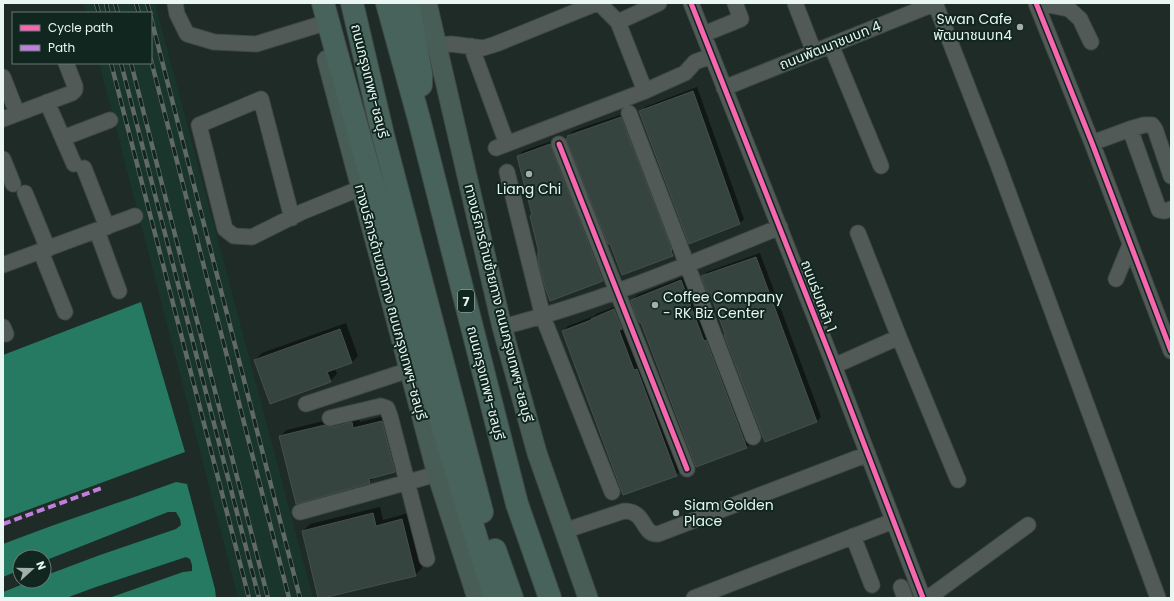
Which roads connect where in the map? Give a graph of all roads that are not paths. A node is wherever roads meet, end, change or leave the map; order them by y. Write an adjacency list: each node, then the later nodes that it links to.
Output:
1 (175, 3): 17 (street)
2 (312, 3): 17 (main road, ทางบริการด้านขวาทาง ถนนกรุงเทพฯ-ชลบุรี)
3 (322, 3): 83 (highway)
4 (333, 3): 36 (highway)
5 (352, 3): 36 (highway, ถนนกรุงเทพฯ-ชลบุรี)
6 (387, 3): 33 (highway, ถนนกรุงเทพฯ-ชลบุรี / 7)
7 (408, 3): 33 (highway)
8 (427, 3): 20 (main road, ทางบริการด้านซ้ายทาง ถนนกรุงเทพฯ-ชลบุรี)
9 (598, 3): 16 (street); 22 (street)
10 (659, 3): 16 (street)
11 (690, 3): 18 (street, ถนนร่มเกล้า 1)
12 (735, 3): 18 (street)
13 (795, 3): 23 (street)
14 (935, 3): 21 (street, ถนนพัฒนาชนบท 4); 90 (street)
15 (1037, 3): 19 (street); 38 (street)
16 (618, 22): 28 (street)
17 (318, 25): 44 (main road, ทางบริการด้านขวาทาง ถนนกรุงเทพฯ-ชลบุรี)
18 (704, 34): 24 (street, ถนนร่มเกล้า 1)
19 (1091, 42)
20 (437, 45): 22 (street); 60 (main road, ทางบริการด้านซ้ายทาง ถนนกรุงเทพฯ-ชลบุรี)
21 (831, 45): 23 (street, ถนนพัฒนาชนบท 4); 41 (street)
22 (471, 46): 28 (street)
23 (814, 52): 27 (street, ถนนพัฒนาชนบท 4)
24 (711, 56): 27 (street, ถนนร่มเกล้า 1); 28 (street)
25 (66, 64): 29 (street)
26 (3, 77): 30 (street)
27 (724, 88): 48 (street, ถนนร่มเกล้า 1)
28 (645, 91)
29 (47, 102): 30 (street); 37 (street)
30 (17, 113): 32 (street)
31 (629, 113): 53 (street)
32 (3, 119)
33 (419, 119): 85 (highway, ถนนกรุงเทพฯ-ชลบุรี / 7)
34 (110, 120): 37 (street)
35 (1130, 129): 38 (street); 43 (street); 45 (street)
36 (383, 135): 84 (highway, ถนนกรุงเทพฯ-ชลบุรี)
37 (63, 138): 49 (street)
38 (1092, 143): 51 (street)
39 (559, 144): 57 (street)
40 (3, 159): 52 (street)
41 (881, 166)
42 (507, 172): 59 (street)
43 (1171, 176)
44 (361, 188): 47 (street); 64 (main road, ทางบริการด้านขวาทาง ถนนกรุงเทพฯ-ชลบุรี)
45 (1171, 209)
46 (135, 216): 49 (street)
47 (292, 218): 47 (street)
48 (780, 227): 53 (street); 63 (street, ถนนร่มเกล้า 1)
49 (102, 229): 52 (street); 56 (street)
50 (858, 233): 61 (street)
51 (1130, 245): 55 (street); 62 (street)
52 (44, 250): 54 (street); 58 (street)
53 (687, 264): 57 (street); 67 (street)
54 (3, 265)
55 (1116, 279)
56 (119, 291)
57 (617, 291): 59 (street); 69 (street)
58 (65, 312)
59 (543, 317): 60 (street); 73 (street)
60 (502, 327): 77 (main road, ทางบริการด้านซ้ายทาง ถนนกรุงเทพฯ-ชลบุรี)
61 (899, 337): 63 (street); 71 (street)
62 (1171, 351)
63 (834, 366): 68 (street, ถนนร่มเกล้า 1)
64 (409, 370): 65 (street); 70 (main road, ทางบริการด้านขวาทาง ถนนกรุงเทพฯ-ชลบุรี)
65 (306, 404)
66 (330, 418): 72 (street)
67 (753, 437)
68 (868, 454): 75 (street, ถนนร่มเกล้า 1); 77 (street)
69 (687, 469)
70 (437, 474): 72 (street); 82 (main road, ทางบริการด้านขวาทาง ถนนกรุงเทพฯ-ชลบุรี)
71 (958, 480)
72 (407, 482): 74 (street); 79 (street)
73 (612, 492)
74 (300, 512)
75 (893, 521): 78 (street); 88 (street, ถนนร่มเกล้า 1)
76 (1028, 525): 89 (street)
77 (564, 531): 86 (main road, ทางบริการด้านซ้ายทาง ถนนกรุงเทพฯ-ชลบุรี)
78 (853, 536): 80 (street); 81 (street)
79 (427, 559)
80 (872, 586)
81 (728, 592): 87 (street)
82 (477, 598)
83 (495, 598)
84 (512, 598)
85 (550, 598)
86 (588, 598)
87 (694, 598)
88 (923, 598)
89 (928, 598)
90 (1158, 598)

